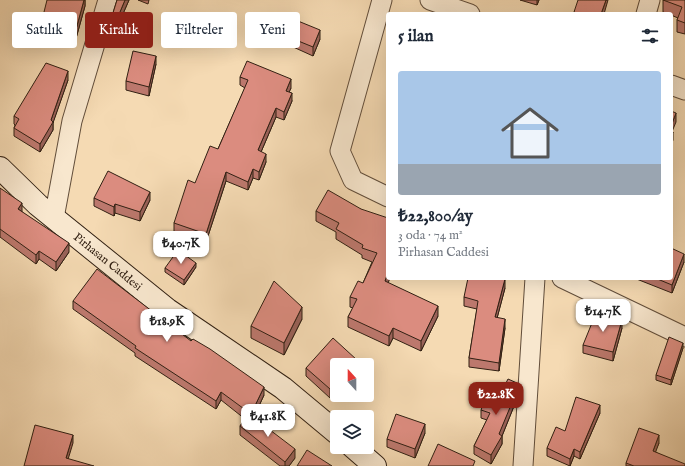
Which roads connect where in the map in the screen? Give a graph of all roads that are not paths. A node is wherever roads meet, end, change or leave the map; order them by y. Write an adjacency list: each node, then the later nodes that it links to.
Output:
1 (108, 0): 11 (street)
2 (382, 0): 10 (street)
3 (430, 0): 5 (street)
4 (650, 0): 6 (street)
5 (464, 12)
6 (647, 12)
7 (673, 86): 8 (street)
8 (685, 90)
9 (0, 168): 11 (street, Pirhasan Caddesi)
10 (386, 196)
11 (54, 218): 15 (street, Pirhasan Caddesi)
12 (535, 280): 18 (street)
13 (566, 280): 14 (street)
14 (685, 338)
15 (330, 427)
16 (361, 454): 17 (street)
17 (376, 466)
18 (524, 466)

